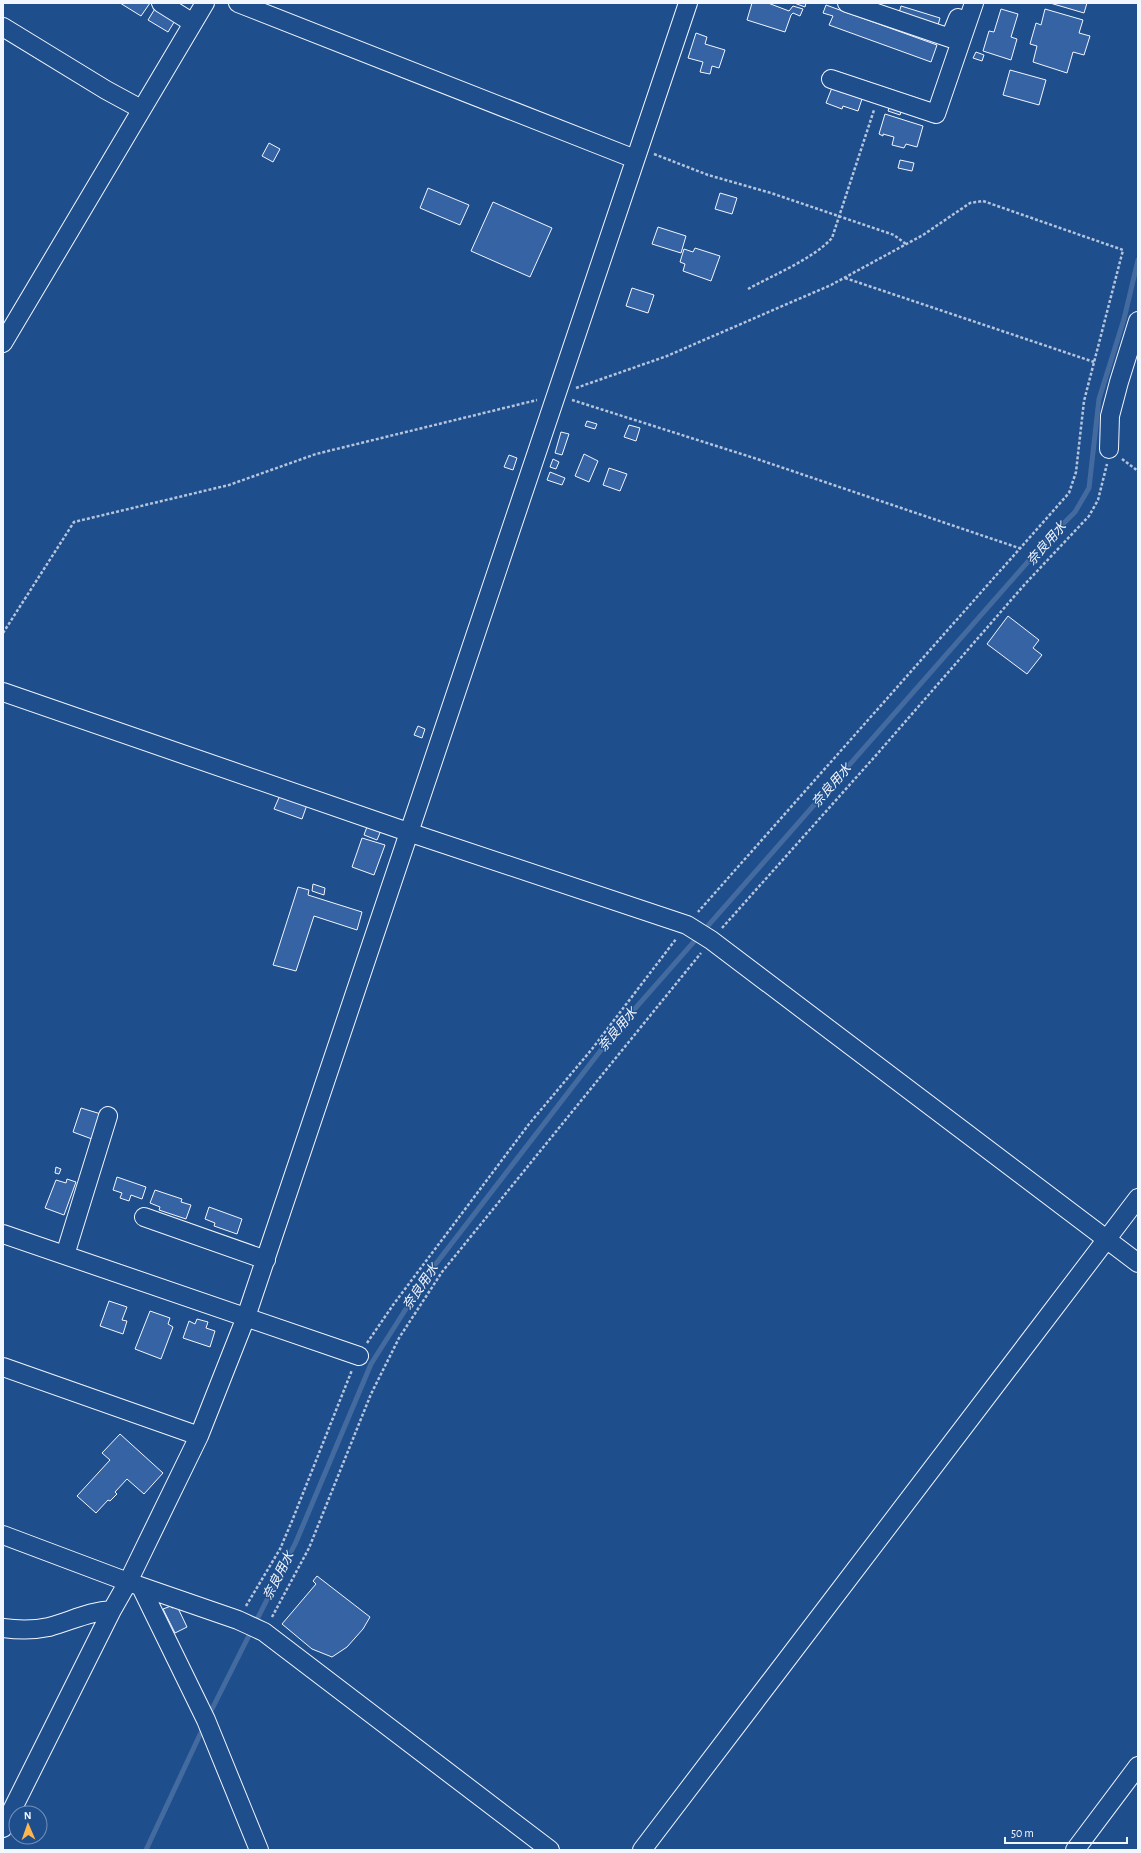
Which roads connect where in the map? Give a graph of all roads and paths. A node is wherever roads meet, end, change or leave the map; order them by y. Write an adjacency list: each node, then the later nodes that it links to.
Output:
1 (161, 3): 8 (street)
2 (205, 3): 8 (street)
3 (238, 3): 13 (street)
4 (688, 3): 13 (street)
5 (847, 3): 6 (street)
6 (963, 3)
7 (974, 3): 11 (street)
8 (193, 23): 12 (street)
9 (3, 27): 12 (street)
10 (831, 79): 11 (street)
11 (879, 95): 16 (path)
12 (141, 109): 18 (street)
13 (637, 153): 14 (path); 20 (street)
14 (906, 244): 15 (path); 19 (path)
15 (844, 278): 19 (path); 20 (path)
16 (748, 289)
17 (1138, 321): 21 (street)
18 (6, 332)
19 (1094, 362): 23 (path)
20 (556, 395): 23 (path); 24 (path); 26 (street)
21 (1109, 449): 22 (path); 28 (path)
22 (1138, 471)
23 (1019, 548): 27 (path)
24 (3, 633)
25 (3, 692): 26 (street)
26 (408, 832): 27 (street); 35 (street)
27 (687, 925): 28 (street); 38 (path)
28 (711, 940): 33 (street); 46 (path)
29 (108, 1116): 34 (street)
30 (1138, 1198): 33 (street)
31 (144, 1217): 35 (street)
32 (3, 1234): 34 (street)
33 (1107, 1240): 36 (street); 51 (street)
34 (65, 1255): 37 (street)
35 (266, 1260): 37 (street)
36 (1138, 1263)
37 (246, 1317): 38 (street); 40 (street)
38 (359, 1356): 44 (path)
39 (3, 1367): 40 (street)
40 (199, 1436): 42 (street)
41 (3, 1535): 42 (street)
42 (134, 1584): 43 (street); 44 (street); 49 (street)
43 (112, 1610): 45 (street); 48 (street)
44 (240, 1621): 46 (street)
45 (3, 1628)
46 (264, 1632): 50 (street)
47 (1138, 1766): 52 (street)
48 (3, 1828)
49 (259, 1850)
50 (550, 1850)
51 (642, 1850)
52 (1075, 1850)

